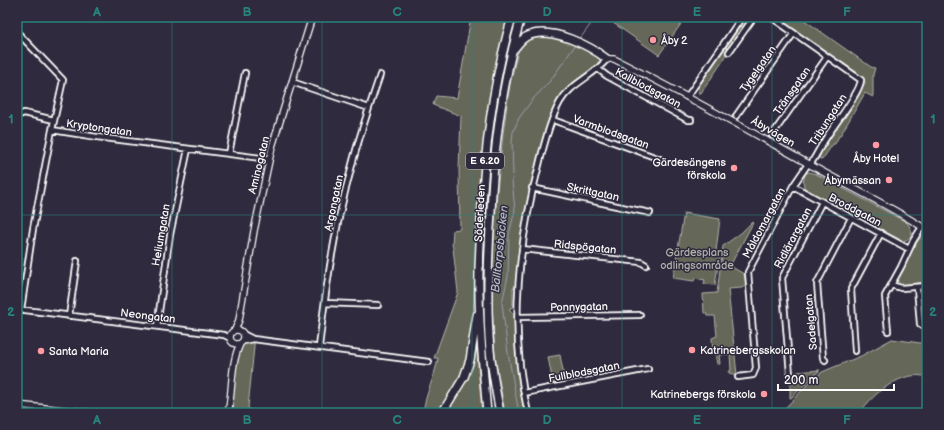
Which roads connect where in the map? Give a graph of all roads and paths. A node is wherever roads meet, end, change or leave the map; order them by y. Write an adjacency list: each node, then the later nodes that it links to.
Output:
1 (312, 17): 16 (street, Aminogatan)
2 (512, 17): 45 (highway, Söderleden / E 6.20)
3 (521, 17): 10 (highway, Söderleden / E 6.20)
4 (742, 17): 17 (street)
5 (754, 17): 9 (street)
6 (771, 17): 8 (street)
7 (17, 32): 21 (street)
8 (794, 33): 11 (street); 20 (street, Tygelgatan)
9 (729, 52)
10 (510, 54): 12 (highway); 76 (highway, Söderleden / E 6.20)
11 (827, 56): 25 (street, Tränsgatan); 30 (street, Tribungatan)
12 (607, 59): 13 (street); 17 (street, Åbyvägen)
13 (598, 69): 22 (street); 23 (street, Kallblodsgatan)
14 (245, 73): 27 (street)
15 (380, 75): 18 (street, Argongatan)
16 (292, 82): 18 (street); 28 (street, Aminogatan)
17 (687, 97): 30 (street, Åbyvägen)
18 (369, 108): 46 (street, Argongatan)
19 (17, 116): 21 (street)
20 (736, 116)
21 (54, 120): 24 (street)
22 (553, 120): 29 (street, Varmblodsgatan); 32 (street)
23 (691, 120)
24 (52, 130): 26 (street, Kryptongatan); 48 (street, Kryptongatan)
25 (772, 135)
26 (188, 149): 27 (street, Kryptongatan); 53 (street, Heliumgatan)
27 (229, 154): 28 (street, Kryptongatan)
28 (269, 159): 52 (street, Aminogatan)
29 (663, 162)
30 (809, 164): 31 (street, Måldomargatan); 36 (street, Åbyvägen)
31 (793, 186): 33 (street, Broddgatan); 66 (street, Måldomargatan)
32 (532, 188): 34 (street, Skrittgatan); 38 (street)
33 (822, 202): 35 (street, Broddgatan); 67 (street, Ridlärargatan)
34 (650, 213)
35 (851, 218): 37 (street, Broddgatan); 63 (street, Sadelgatan)
36 (925, 229): 39 (street)
37 (880, 233): 39 (street, Broddgatan); 61 (street)
38 (522, 249): 41 (street, Ridspögatan); 51 (street)
39 (909, 249): 42 (street)
40 (77, 261): 50 (street)
41 (646, 265)
42 (891, 284): 44 (street); 55 (street)
43 (927, 286): 44 (street)
44 (917, 287): 54 (street)
45 (479, 293): 74 (highway); 75 (highway, Söderleden / E 6.20)
46 (324, 303): 47 (street); 60 (street, Argongatan)
47 (378, 305)
48 (19, 309): 50 (street, Neongatan)
49 (640, 315): 51 (street, Ponnygatan)
50 (69, 316): 53 (street, Neongatan)
51 (518, 317): 68 (street)
52 (240, 320): 56 (street, Aminogatan); 57 (street, Aminogatan)
53 (157, 326): 57 (street, Neongatan)
54 (927, 330)
55 (888, 331)
56 (243, 333): 57 (street); 58 (street); 59 (street, Aminogatan)
57 (232, 336): 59 (street); 62 (street)
58 (253, 338): 59 (street); 60 (street)
59 (241, 342): 62 (street)
60 (319, 347): 64 (street)
61 (855, 351)
62 (235, 355): 69 (street)
63 (825, 360)
64 (429, 362)
65 (648, 369): 68 (street, Fullblodsgatan)
66 (738, 377)
67 (792, 377)
68 (524, 393): 77 (street)
69 (230, 404): 72 (street); 73 (street)
70 (17, 405): 71 (street)
71 (91, 413)
72 (226, 413)
73 (231, 413)
74 (442, 413)
75 (488, 413)
76 (500, 413)
77 (528, 413)

